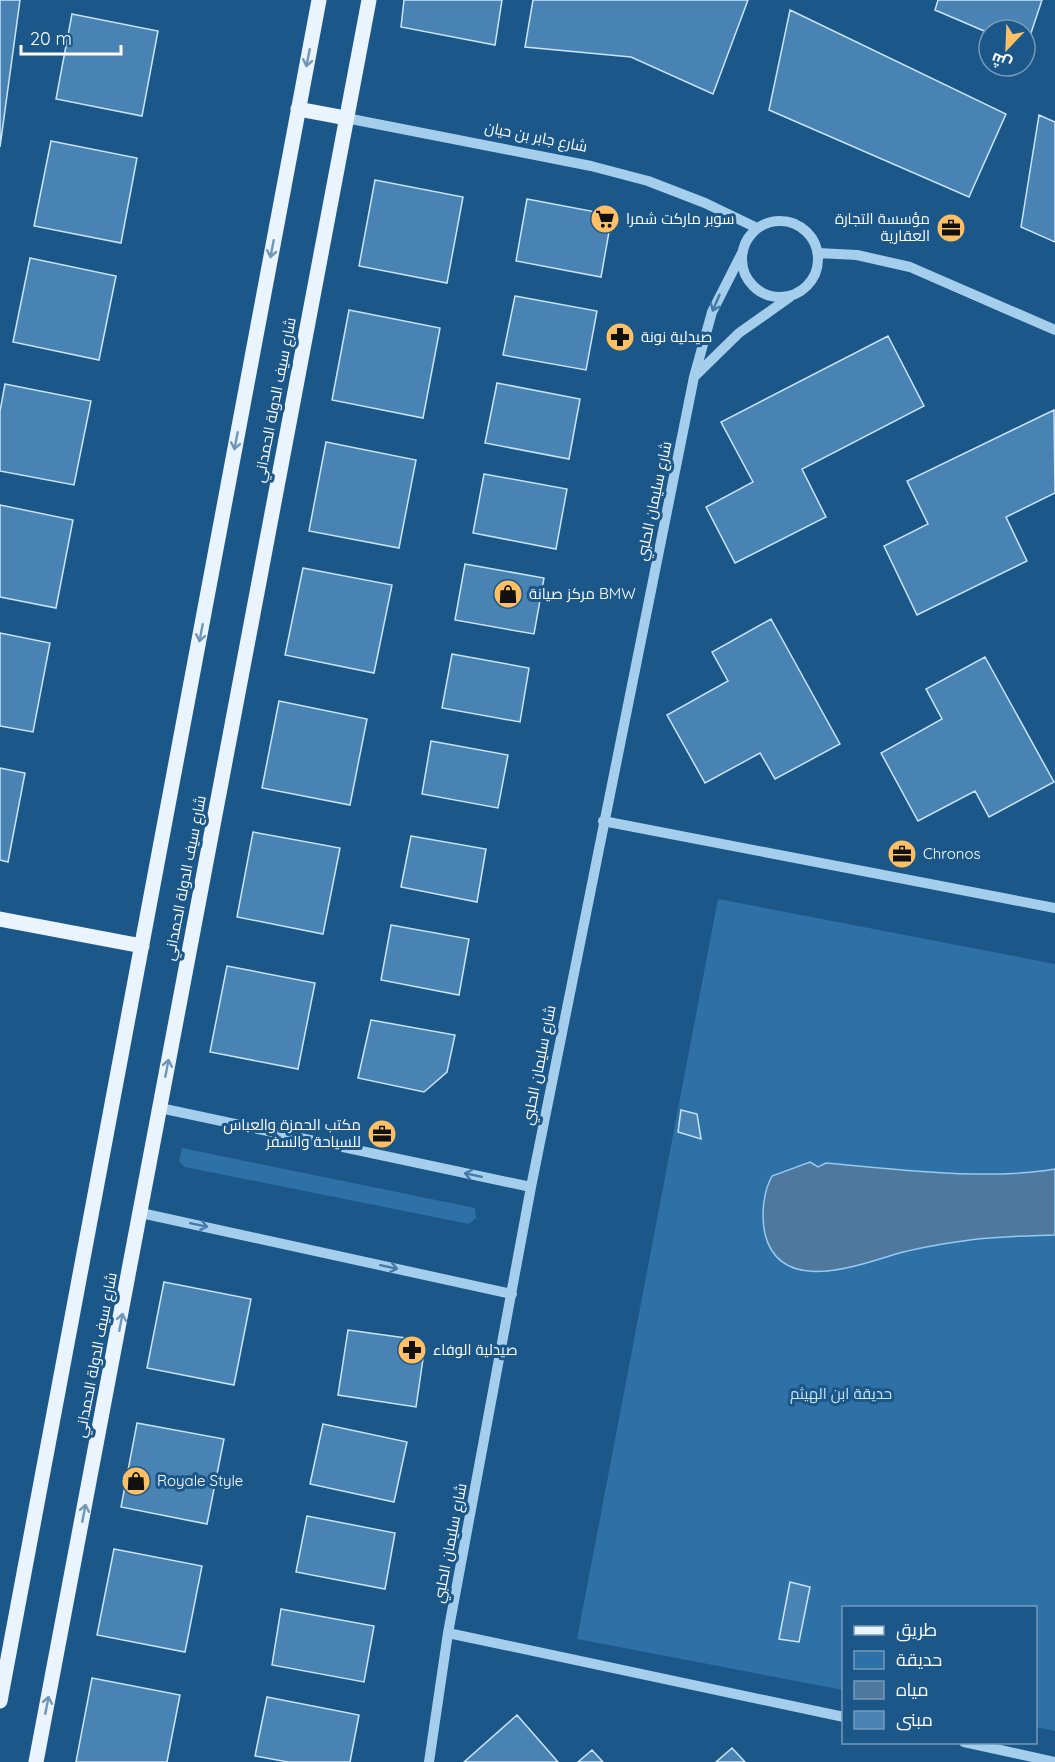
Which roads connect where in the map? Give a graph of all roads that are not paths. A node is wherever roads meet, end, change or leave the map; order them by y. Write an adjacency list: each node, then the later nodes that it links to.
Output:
1 (319, 0): 3 (main road, شارع سيف الدولة الحمداني, one-way to 3)
2 (369, 0): 4 (main road, شارع سيف الدولة الحمداني)
3 (298, 109): 4 (main road, شارع جابر بن حيان); 14 (main road, شارع سيف الدولة الحمداني, one-way to 14)
4 (346, 118): 5 (street, شارع جابر بن حيان); 15 (main road, شارع سيف الدولة الحمداني, one-way to 4)
5 (757, 228): 6 (street); 7 (street)
6 (742, 251): 8 (street); 10 (street, شارع سليمان الحلبي, one-way to 10)
7 (818, 253): 8 (street); 9 (street)
8 (791, 297): 10 (street)
9 (1055, 330)
10 (694, 377): 11 (street, شارع سليمان الحلبي)
11 (603, 821): 12 (street); 16 (street, شارع سليمان الحلبي)
12 (1055, 908)
13 (0, 919): 14 (main road)
14 (142, 946): 20 (main road, شارع سيف الدولة الحمداني)
15 (160, 1108): 16 (street, one-way to 15); 17 (main road, شارع سيف الدولة الحمداني)
16 (531, 1187): 18 (street, شارع سليمان الحلبي)
17 (141, 1213): 18 (street, one-way to 18); 23 (main road, شارع سيف الدولة الحمداني, one-way to 17)
18 (512, 1294): 19 (street, شارع سليمان الحلبي)
19 (448, 1634): 21 (street); 24 (street, شارع سليمان الحلبي)
20 (0, 1701)
21 (842, 1717)
22 (969, 1744): 25 (street)
23 (36, 1762)
24 (429, 1762)
25 (1055, 1762)

